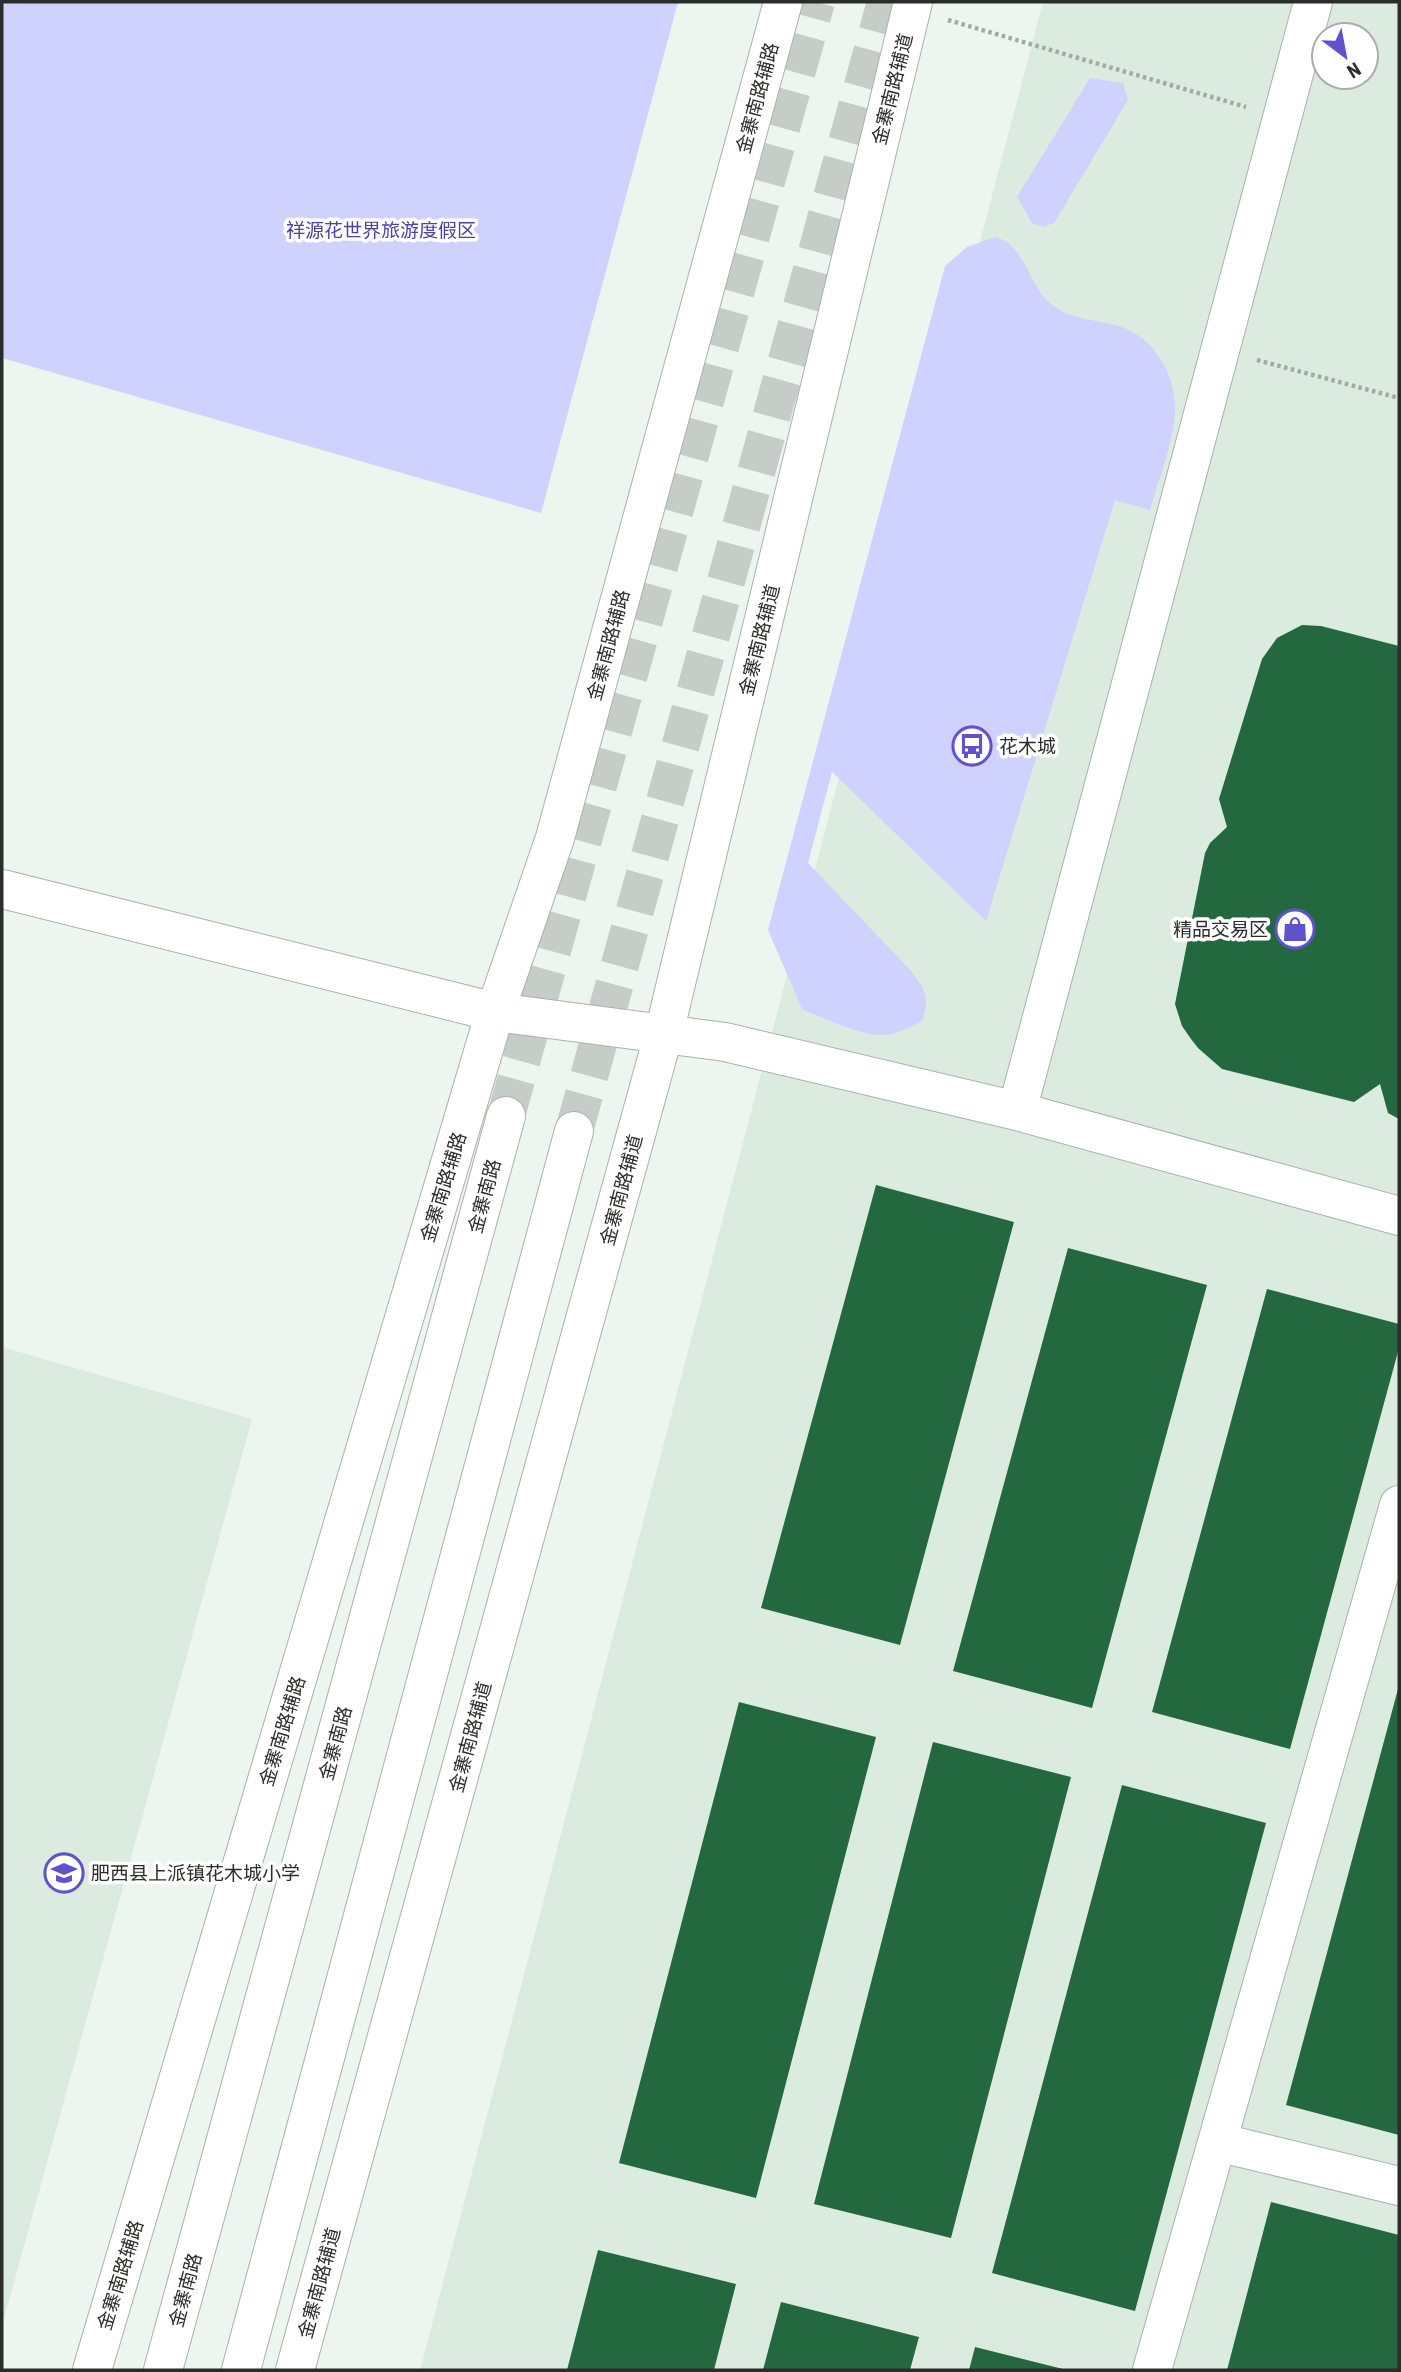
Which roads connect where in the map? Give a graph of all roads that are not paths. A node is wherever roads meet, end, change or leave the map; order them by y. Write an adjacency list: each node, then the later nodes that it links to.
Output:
1 (783, 2): 5 (main road, 金寨南路辅路)
2 (1313, 2): 7 (main road)
3 (912, 6): 6 (main road, 金寨南路辅道)
4 (2, 889): 5 (main road)
5 (495, 1012): 6 (main road); 14 (main road, 金寨南路辅路)
6 (664, 1033): 7 (main road); 17 (main road, 金寨南路辅道)
7 (1017, 1111): 10 (main road)
8 (506, 1116): 15 (main road, 金寨南路)
9 (574, 1131): 16 (main road)
10 (1399, 1216)
11 (1398, 1516): 12 (main road)
12 (1217, 2142): 13 (main road); 18 (main road)
13 (1399, 2186)
14 (92, 2370)
15 (163, 2370)
16 (241, 2370)
17 (295, 2370)
18 (1152, 2370)

